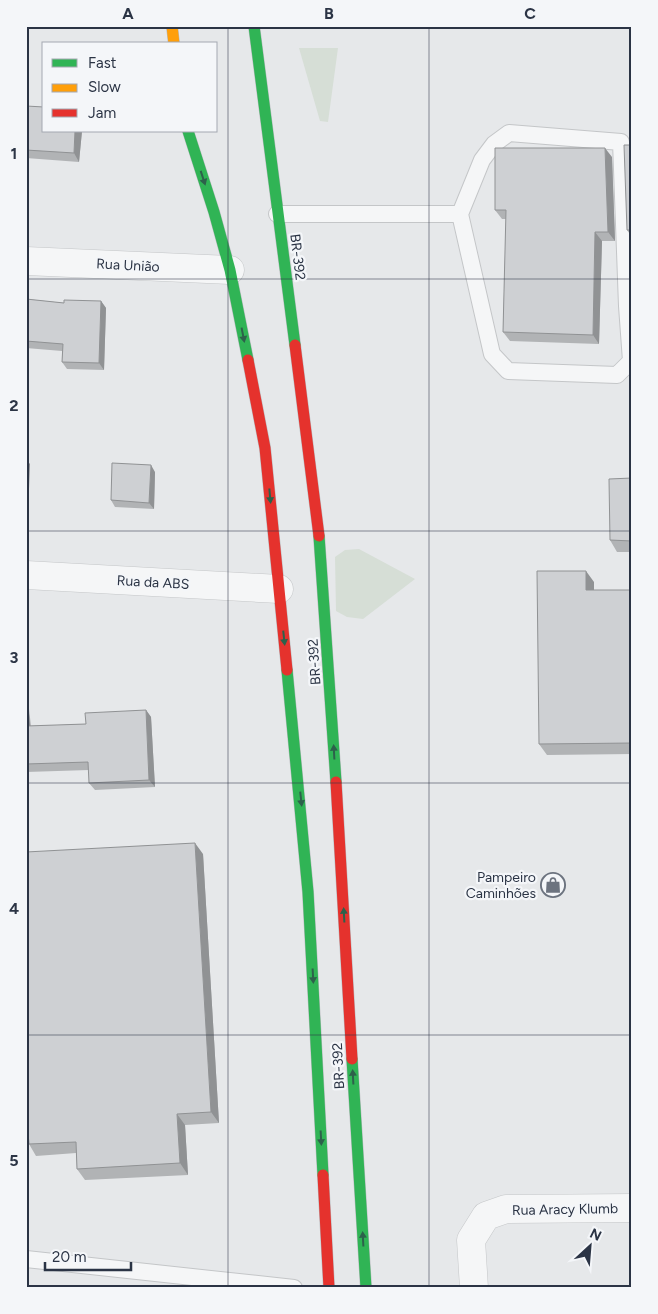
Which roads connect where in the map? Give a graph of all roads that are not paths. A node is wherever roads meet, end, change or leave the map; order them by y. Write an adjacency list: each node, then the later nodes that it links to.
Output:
1 (172, 26): 3 (highway)
2 (256, 30): 5 (highway, BR-392)
3 (174, 42)
4 (188, 132): 8 (highway, BR-392, one-way to 8)
5 (277, 214): 6 (lane); 16 (highway, BR-392, one-way to 5)
6 (460, 214): 9 (lane); 9 (lane)
7 (26, 260): 8 (street, Rua União)
8 (230, 270): 11 (highway, BR-392, one-way to 11)
9 (630, 306)
10 (26, 574): 11 (street, Rua da ABS)
11 (279, 589): 15 (highway, BR-392, one-way to 15)
12 (632, 1208): 17 (street, Rua Aracy Klumb)
13 (26, 1258): 14 (lane)
14 (294, 1288)
15 (329, 1288)
16 (366, 1288)
17 (474, 1288)

